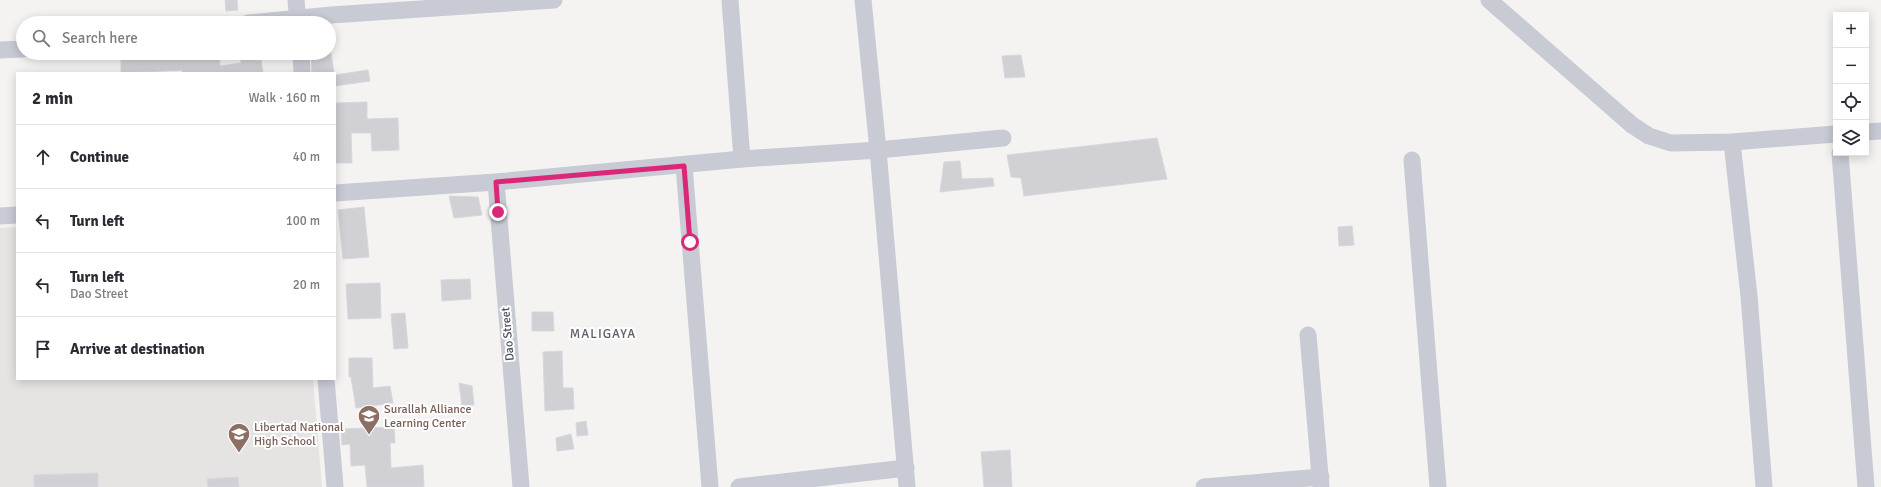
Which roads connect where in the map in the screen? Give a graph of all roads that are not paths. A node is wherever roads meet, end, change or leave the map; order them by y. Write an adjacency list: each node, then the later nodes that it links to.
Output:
1 (296, 0): 6 (street)
2 (554, 0): 7 (street)
3 (730, 0): 19 (street)
4 (864, 0): 17 (street)
5 (1489, 0): 16 (street)
6 (298, 16)
7 (336, 17)
8 (16, 49): 9 (street)
9 (0, 50)
10 (301, 60): 11 (street)
11 (302, 72)
12 (1881, 130): 13 (street)
13 (1869, 132)
14 (1833, 134): 16 (street)
15 (1003, 138): 17 (street)
16 (1732, 142): 37 (street)
17 (878, 150): 19 (street); 28 (street)
18 (1840, 156): 38 (street)
19 (742, 159): 21 (street)
20 (1412, 160): 36 (street)
21 (684, 166): 22 (street); 32 (street)
22 (496, 182): 23 (street); 31 (street, Dao Street)
23 (336, 193)
24 (16, 215): 25 (street)
25 (0, 216)
26 (1308, 335): 29 (street)
27 (326, 380): 30 (street)
28 (906, 468): 33 (street); 34 (street)
29 (1321, 482): 35 (street)
30 (335, 487)
31 (521, 487)
32 (710, 487)
33 (739, 487)
34 (907, 487)
35 (1204, 487)
36 (1438, 487)
37 (1764, 487)
38 (1866, 487)

